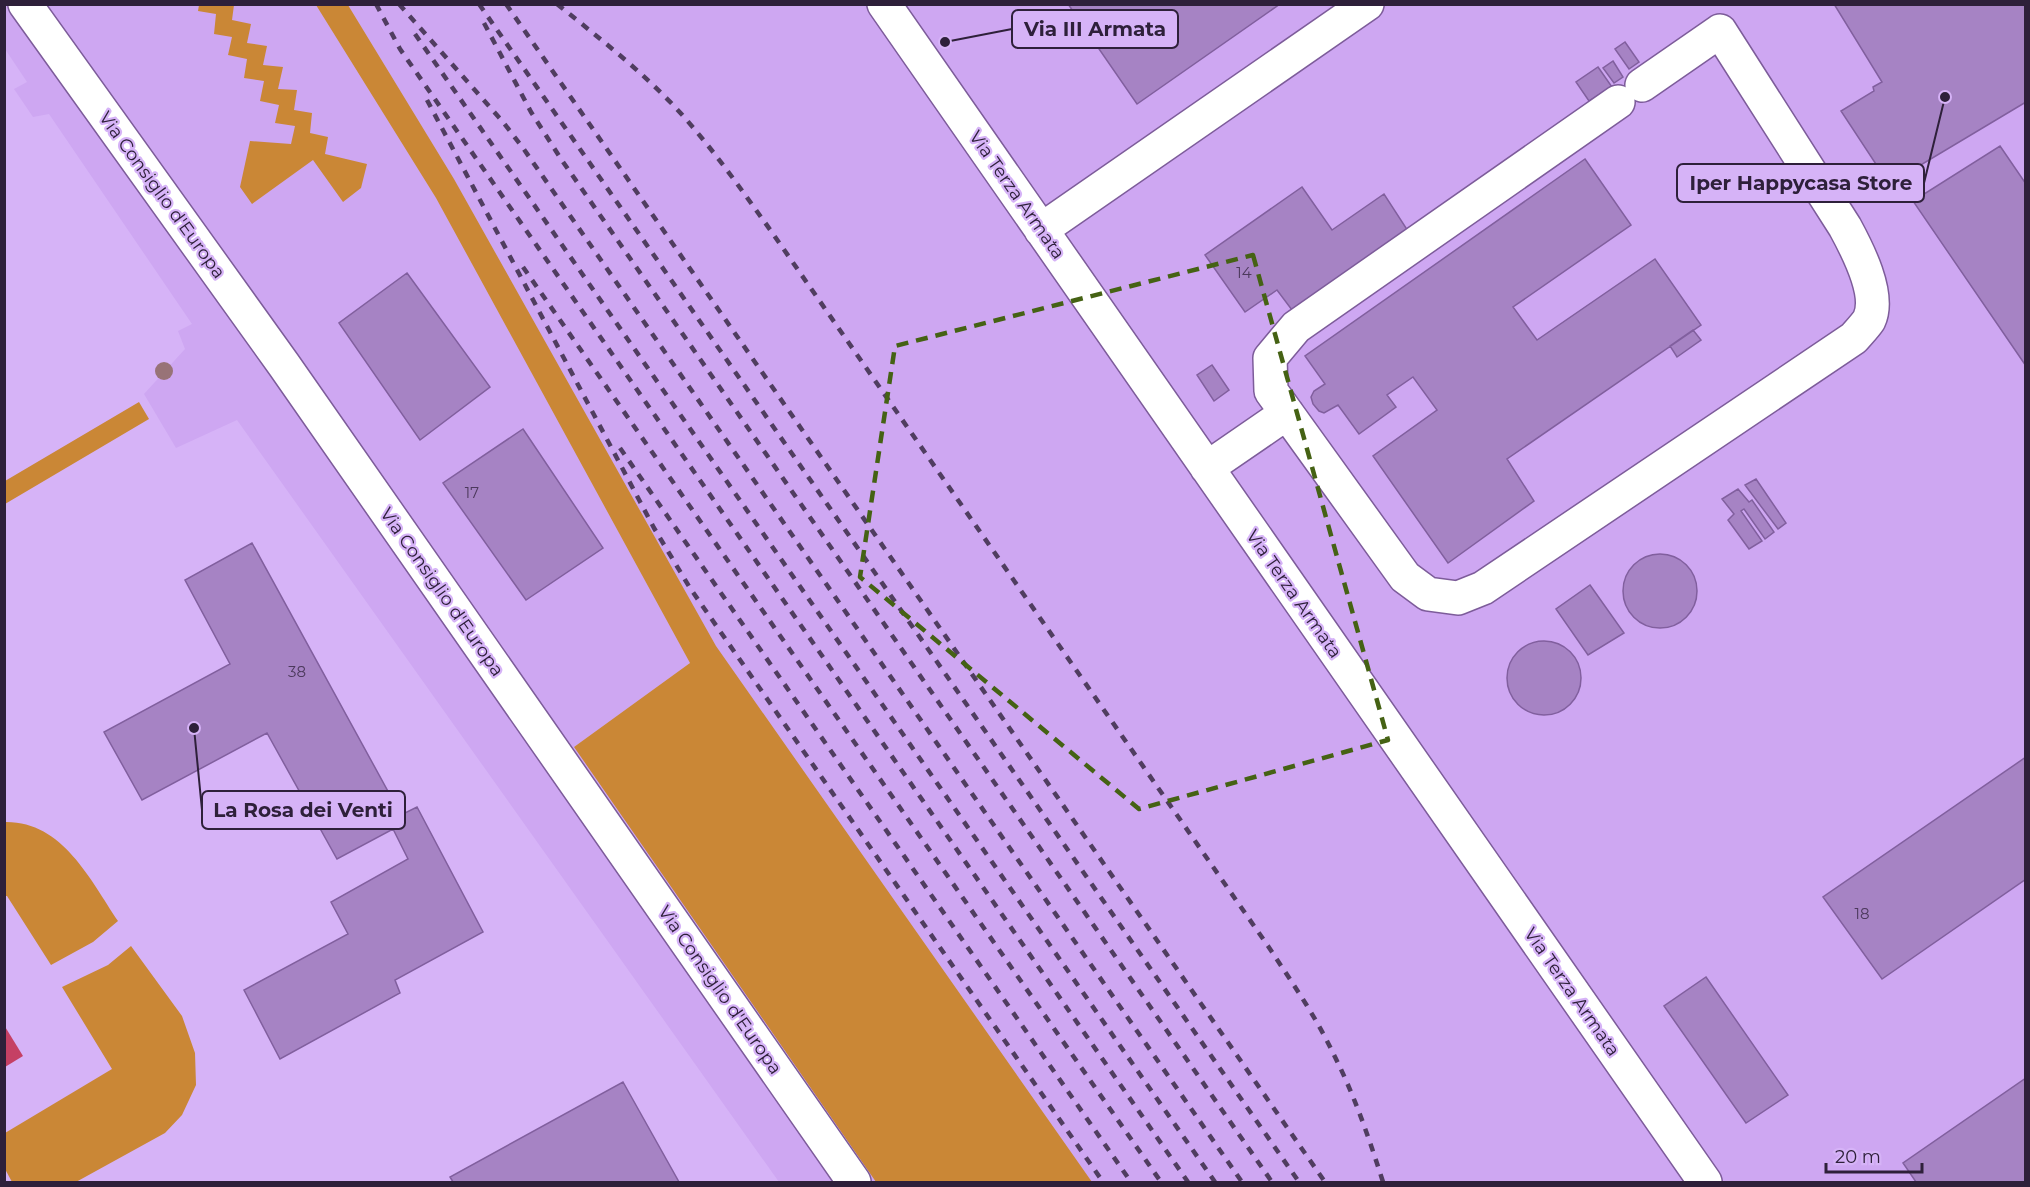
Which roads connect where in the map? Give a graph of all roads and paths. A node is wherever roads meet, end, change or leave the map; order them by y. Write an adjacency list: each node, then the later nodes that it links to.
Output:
1 (25, 4): 7 (street, Via Consiglio d'Europa)
2 (884, 4): 4 (street, Via Terza Armata)
3 (1367, 4): 4 (street)
4 (1041, 230): 6 (street, Via Terza Armata)
5 (1287, 414): 5 (street); 6 (street)
6 (1207, 468): 8 (street, Via Terza Armata)
7 (854, 1182)
8 (1705, 1182)

